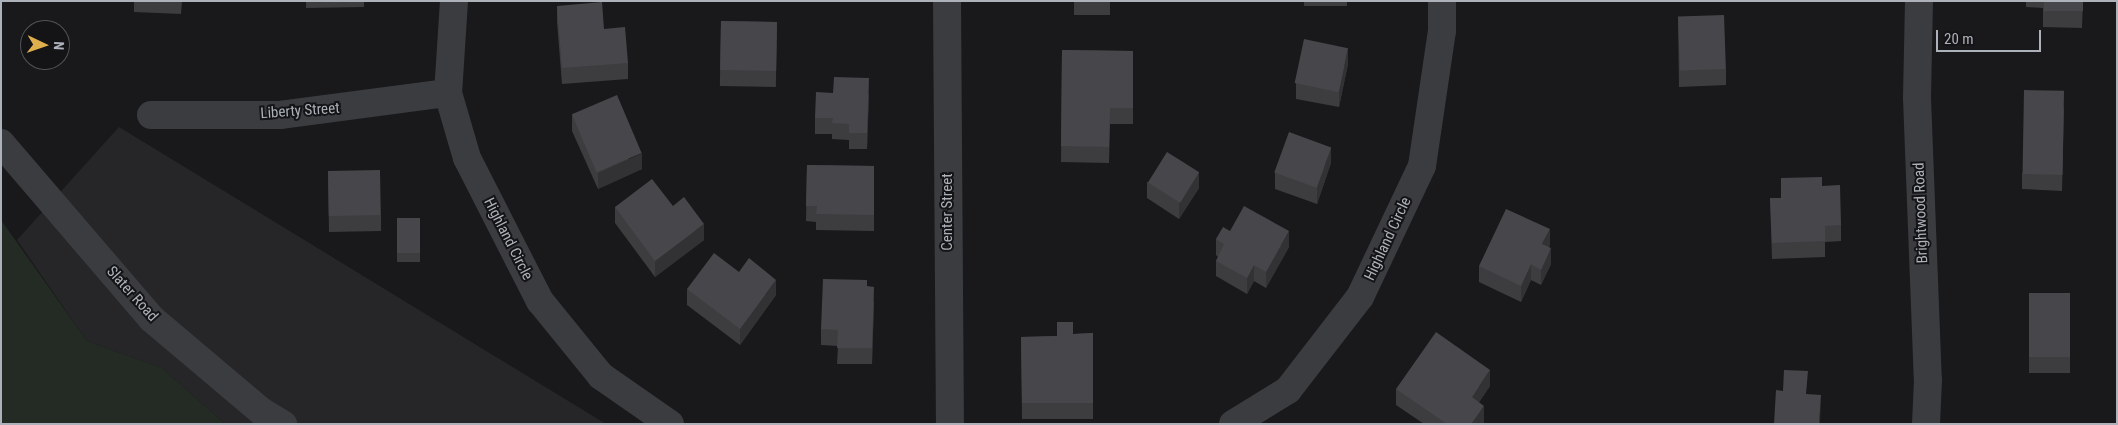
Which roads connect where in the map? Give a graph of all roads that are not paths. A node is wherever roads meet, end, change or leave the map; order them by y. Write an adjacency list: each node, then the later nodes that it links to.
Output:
1 (454, 1): 5 (street, Highland Circle)
2 (947, 1): 10 (street, Center Street)
3 (1442, 1): 11 (street, Highland Circle)
4 (1919, 1): 12 (street, Brightwood Road)
5 (448, 93): 6 (street, Liberty Street); 9 (street, Highland Circle)
6 (151, 115)
7 (1, 143): 8 (street, Slater Road)
8 (284, 424)
9 (670, 424)
10 (950, 424)
11 (1233, 424)
12 (1926, 424)

